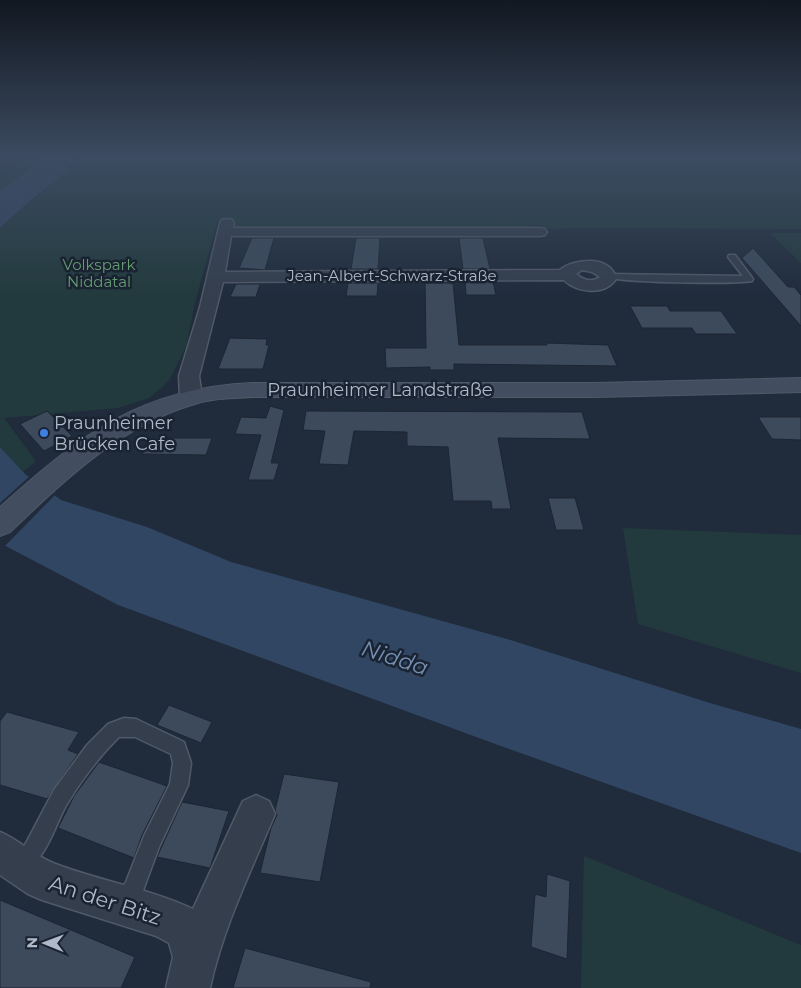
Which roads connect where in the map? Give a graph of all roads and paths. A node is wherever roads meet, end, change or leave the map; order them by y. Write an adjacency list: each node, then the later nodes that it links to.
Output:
1 (540, 232): 4 (street)
2 (732, 257): 3 (lane)
3 (608, 276): 4 (street, Jean-Albert-Schwarz-Straße)
4 (216, 277): 6 (street)
5 (801, 385): 6 (main road, Praunheimer Landstraße)
6 (192, 397): 7 (main road, Praunheimer Landstraße)
7 (0, 524)
8 (256, 814): 11 (street)
9 (9, 858): 10 (street, An der Bitz); 10 (lane)
10 (122, 904): 11 (street, An der Bitz)
11 (192, 973)

